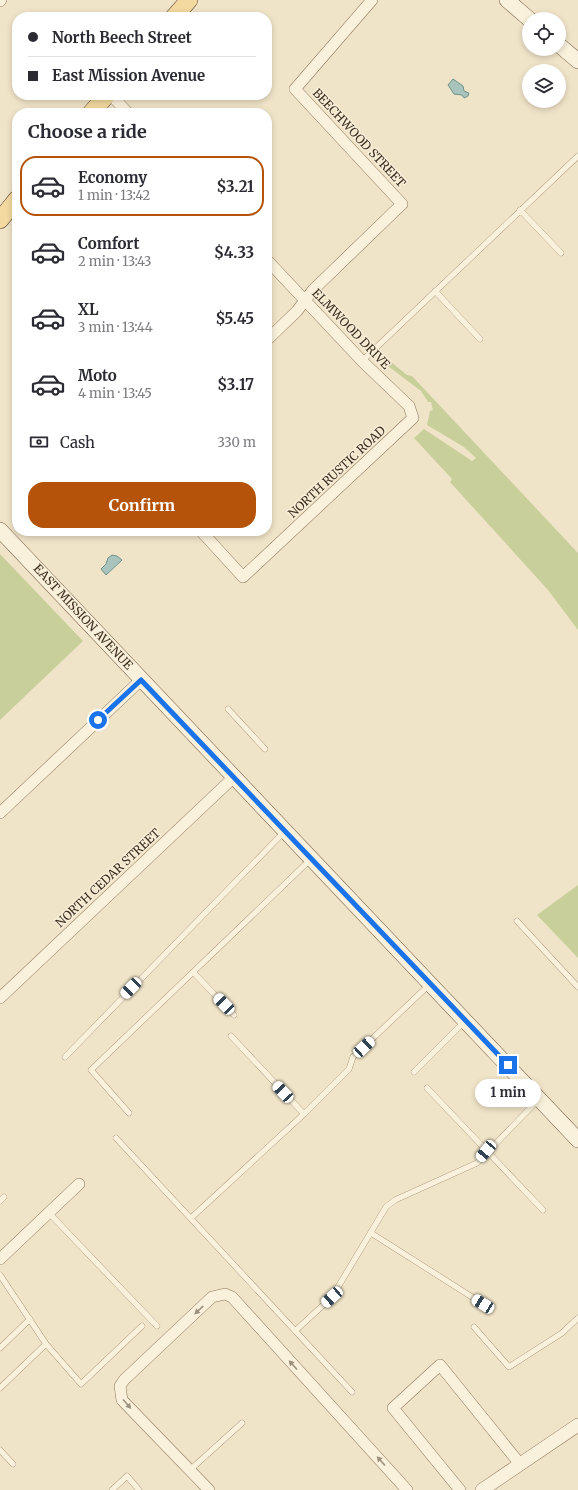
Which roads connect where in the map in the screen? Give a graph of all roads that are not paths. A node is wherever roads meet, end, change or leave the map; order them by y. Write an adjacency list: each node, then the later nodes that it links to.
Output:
1 (189, 0): 4 (main road)
2 (372, 0): 19 (street, BEECHWOOD STREET)
3 (507, 0): 5 (main road)
4 (178, 12)
5 (522, 12)
6 (566, 51): 7 (main road)
7 (578, 61)
8 (103, 100): 10 (main road)
9 (116, 100): 11 (street)
10 (95, 108)
11 (123, 108)
12 (578, 156): 14 (lane)
13 (12, 207): 15 (main road)
14 (520, 210): 16 (lane); 18 (lane)
15 (0, 220)
16 (561, 253)
17 (272, 265): 19 (street, ELMWOOD DRIVE)
18 (435, 291): 21 (lane); 22 (lane)
19 (305, 300): 20 (street, BEECHWOOD STREET); 22 (street, ELMWOOD DRIVE)
20 (272, 335)
21 (480, 339)
22 (362, 361): 23 (street, ELMWOOD DRIVE)
23 (413, 418): 25 (street, NORTH RUSTIC ROAD)
24 (0, 530): 26 (main road, EAST MISSION AVENUE)
25 (206, 536)
26 (141, 680): 29 (main road, EAST MISSION AVENUE); 30 (street)
27 (228, 709): 28 (lane)
28 (265, 750)
29 (234, 777): 31 (main road, EAST MISSION AVENUE); 37 (street, NORTH CEDAR STREET)
30 (0, 813)
31 (285, 831): 32 (main road, EAST MISSION AVENUE); 41 (lane)
32 (312, 859): 34 (lane); 35 (main road, EAST MISSION AVENUE)
33 (517, 921): 36 (lane)
34 (193, 972): 38 (lane); 45 (lane)
35 (431, 984): 39 (main road, EAST MISSION AVENUE); 46 (lane)
36 (578, 987)
37 (0, 998)
38 (234, 1015)
39 (465, 1020): 42 (lane); 44 (main road, EAST MISSION AVENUE)
40 (231, 1036): 46 (lane)
41 (65, 1058)
42 (414, 1072)
43 (427, 1088): 49 (lane)
44 (540, 1099): 47 (main road, EAST MISSION AVENUE); 49 (lane)
45 (129, 1113)
46 (304, 1114): 53 (lane)
47 (575, 1132)
48 (116, 1138): 53 (lane)
49 (486, 1151): 51 (lane); 54 (lane)
50 (79, 1184): 52 (street)
51 (543, 1210)
52 (49, 1213): 55 (street); 61 (lane)
53 (191, 1218): 63 (lane)
54 (370, 1233): 57 (lane); 63 (lane)
55 (0, 1258)
56 (0, 1275): 59 (lane)
57 (483, 1304)
58 (578, 1318): 62 (lane)
59 (30, 1319): 64 (lane); 65 (lane)
60 (142, 1326): 64 (lane)
61 (157, 1326)
62 (474, 1327)
63 (295, 1331): 67 (lane)
64 (46, 1344): 66 (lane)
65 (0, 1348)
66 (0, 1388)
67 (352, 1392)
68 (242, 1423): 73 (lane)
69 (578, 1425): 72 (street)
70 (0, 1450): 71 (lane)
71 (13, 1464)
72 (520, 1464): 78 (street); 79 (street)
73 (190, 1470): 76 (street); 77 (street, one-way to 73)
74 (112, 1490): 75 (lane)
75 (140, 1490)
76 (209, 1490)
77 (407, 1490)
78 (460, 1490)
79 (482, 1490)

